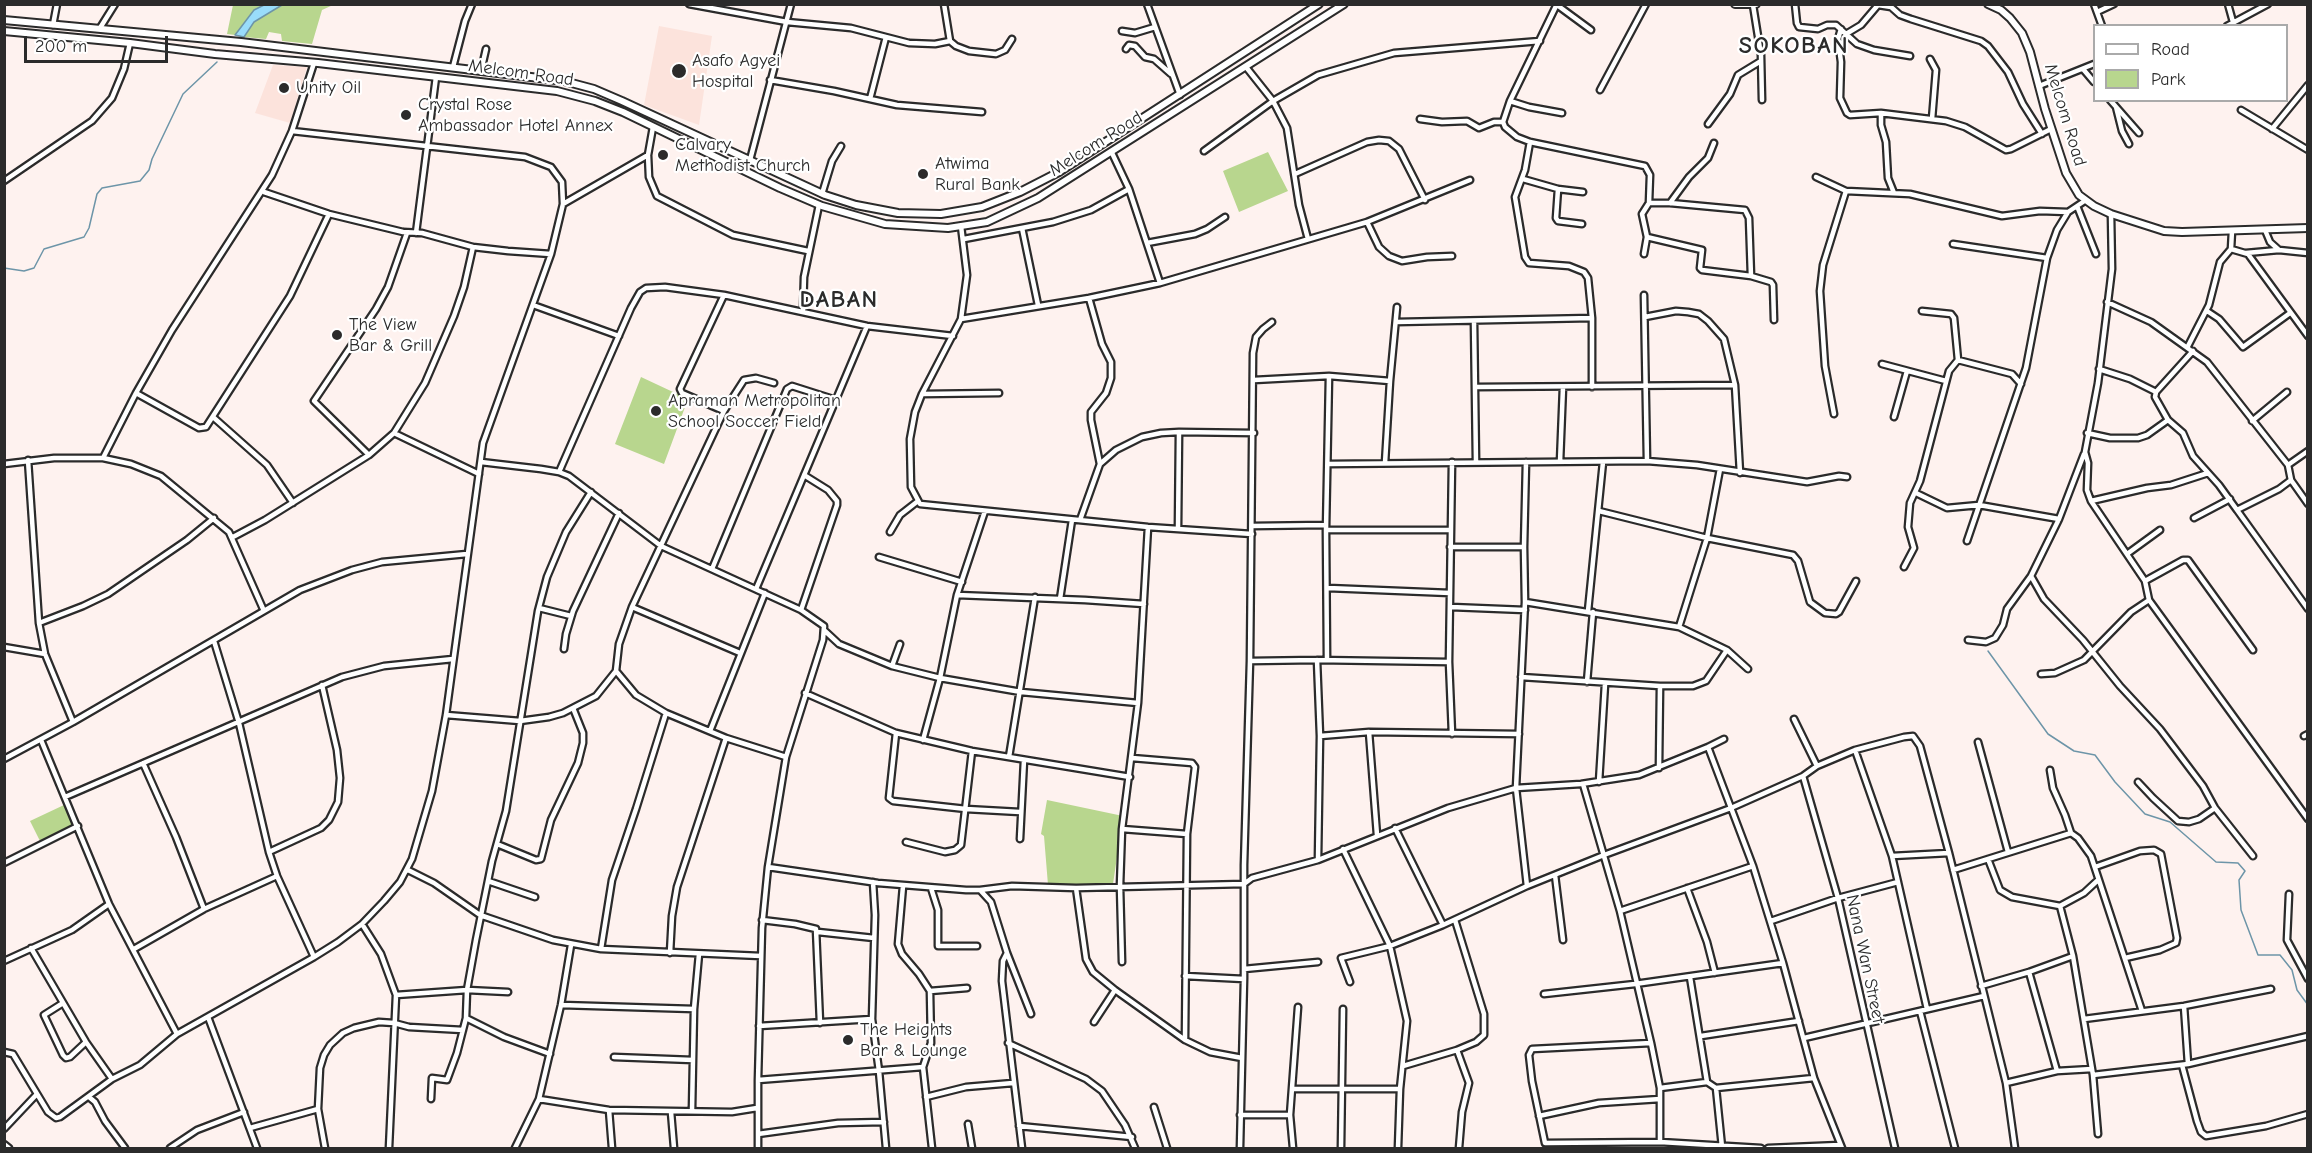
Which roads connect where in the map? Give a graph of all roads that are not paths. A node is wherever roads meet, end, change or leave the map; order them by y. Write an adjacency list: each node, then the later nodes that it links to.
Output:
1 (57, 4): 30 (street)
2 (115, 4): 32 (street)
3 (472, 4): 52 (street)
4 (689, 4): 21 (street)
5 (791, 4): 26 (street)
6 (944, 4): 42 (street)
7 (1147, 4): 31 (street)
8 (1321, 4): 24 (main road); 63 (main road)
9 (1344, 4): 24 (main road, Melcom Road)
10 (1646, 4): 62 (street)
11 (1735, 4): 18 (main road)
12 (1795, 4): 33 (street)
13 (2094, 4): 23 (street)
14 (2114, 4): 23 (street)
15 (2228, 4): 27 (street)
16 (2268, 4): 27 (street)
17 (1557, 5): 34 (street); 41 (street)
18 (1744, 5): 19 (main road)
19 (1754, 5): 48 (street)
20 (1992, 5): 61 (main road, Melcom Road)
21 (711, 6): 26 (street)
22 (1891, 6): 37 (street); 82 (street)
23 (2097, 12): 28 (street)
24 (1329, 14): 51 (main road, Melcom Road)
25 (4, 20): 30 (main road)
26 (787, 22): 38 (street); 58 (street)
27 (2233, 22): 29 (street)
28 (2101, 24)
29 (2230, 24)
30 (53, 25): 32 (main road)
31 (1155, 27): 36 (street); 55 (street)
32 (100, 28): 39 (main road); 52 (main road)
33 (1841, 29): 37 (street); 73 (street)
34 (1591, 30)
35 (4, 31): 39 (main road, Melcom Road)
36 (1122, 31)
37 (1846, 34): 46 (street)
38 (886, 37): 42 (street); 64 (street)
39 (94, 39): 43 (main road, Melcom Road)
40 (1012, 39): 42 (street)
41 (1540, 40): 66 (street); 67 (street)
42 (951, 41)
43 (130, 43): 49 (main road, Melcom Road); 99 (street)
44 (486, 49): 54 (street)
45 (1126, 49): 55 (street)
46 (1910, 56)
47 (1930, 59): 74 (street)
48 (1761, 62): 65 (street); 77 (street)
49 (314, 63): 56 (main road, Melcom Road); 81 (street)
50 (2093, 64): 53 (street)
51 (1246, 67): 66 (street); 91 (main road, Melcom Road)
52 (453, 68): 54 (main road); 57 (main road)
53 (2083, 69): 59 (street); 61 (street)
54 (481, 70): 93 (main road)
55 (1173, 76): 63 (street)
56 (436, 77): 57 (main road, Melcom Road); 87 (street)
57 (451, 78): 78 (main road, Melcom Road)
58 (770, 80): 64 (street); 93 (street)
59 (2093, 81)
60 (2307, 85): 80 (street)
61 (2039, 86): 79 (main road, Melcom Road)
62 (1600, 90)
63 (1180, 94): 114 (main road)
64 (870, 99): 71 (street)
65 (1762, 100)
66 (1273, 101): 90 (street); 95 (street)
67 (1510, 101): 72 (street); 76 (street)
68 (2112, 102): 69 (street)
69 (2116, 107): 83 (street); 86 (street)
70 (2241, 110): 80 (street)
71 (982, 112)
72 (1562, 113)
73 (1881, 113): 74 (street); 105 (street)
74 (1932, 119): 82 (street)
75 (1420, 120): 76 (street)
76 (1503, 122): 84 (street)
77 (1708, 124)
78 (653, 127): 92 (street); 94 (main road, Melcom Road)
79 (2051, 129): 82 (street); 108 (main road, Melcom Road)
80 (2272, 129): 89 (street)
81 (292, 131): 87 (street); 103 (street)
82 (2042, 134)
83 (2139, 134)
84 (1530, 142): 97 (street); 109 (street)
85 (1714, 143): 110 (street)
86 (2129, 144)
87 (429, 146): 111 (street); 127 (street)
88 (841, 146): 106 (street)
89 (2307, 150)
90 (1204, 151)
91 (1112, 153): 100 (street); 121 (main road, Melcom Road)
92 (648, 155): 111 (street); 136 (street)
93 (750, 160): 94 (main road); 106 (main road)
94 (745, 170): 112 (main road, Melcom Road)
95 (1295, 174): 107 (street); 130 (street)
96 (1816, 177): 102 (street)
97 (1522, 179): 101 (street); 159 (street)
98 (1470, 180): 107 (street)
99 (4, 181)
100 (1129, 189): 122 (street); 131 (street)
101 (1558, 189): 104 (street); 120 (street)
102 (1846, 191): 105 (street); 194 (street)
103 (264, 192): 116 (street); 189 (street)
104 (1583, 192)
105 (1894, 193): 115 (street)
106 (822, 194): 114 (main road)
107 (1425, 200): 119 (street)
108 (2086, 200): 113 (street); 117 (main road, Melcom Road)
109 (1648, 203): 110 (street); 128 (street)
110 (1670, 203): 144 (street)
111 (563, 204): 139 (street)
112 (819, 205): 121 (main road, Melcom Road); 136 (street)
113 (2077, 206): 115 (street); 141 (street)
114 (958, 211): 121 (main road)
115 (2068, 212): 143 (street)
116 (329, 214): 126 (street); 195 (street)
117 (2111, 214): 125 (main road, Melcom Road); 149 (street)
118 (1225, 217): 131 (street)
119 (1367, 222): 130 (street); 142 (street)
120 (1582, 224)
121 (961, 226): 129 (street)
122 (1022, 228): 129 (street); 151 (street)
123 (2307, 228): 124 (main road, Melcom Road)
124 (2265, 230): 125 (main road, Melcom Road); 135 (street)
125 (2232, 231): 134 (street)
126 (407, 233): 127 (street); 205 (street)
127 (416, 233): 133 (street)
128 (1647, 237): 140 (street); 144 (street)
129 (964, 239): 158 (street)
130 (1308, 239): 145 (street)
131 (1147, 243): 145 (street)
132 (1953, 244): 143 (street)
133 (473, 247): 139 (street); 200 (street)
134 (2231, 249): 137 (street); 155 (street)
135 (2279, 250): 137 (street); 138 (street)
136 (808, 251): 153 (street)
137 (2246, 253): 156 (street)
138 (2307, 253)
139 (551, 254): 150 (street)
140 (1644, 254)
141 (2096, 254)
142 (1452, 256)
143 (2047, 258): 172 (street)
144 (1751, 276): 160 (street)
145 (1160, 283): 148 (street)
146 (724, 295): 153 (street); 165 (street); 193 (street)
147 (1644, 295): 157 (street)
148 (1089, 298): 151 (street); 217 (street)
149 (2107, 302): 168 (street); 173 (street)
150 (533, 305): 165 (street); 209 (street)
151 (1038, 305): 158 (street)
152 (1397, 307): 163 (street)
153 (803, 311): 164 (street)
154 (1922, 311): 170 (street)
155 (2207, 311): 156 (street); 168 (street)
156 (2290, 313): 167 (street)
157 (1646, 317): 182 (street); 183 (street)
158 (961, 318): 166 (street)
159 (1592, 318): 161 (street); 186 (street)
160 (1774, 320)
161 (1474, 321): 163 (street); 184 (street)
162 (1272, 322): 177 (street)
163 (1396, 322): 178 (street)
164 (867, 326): 166 (street); 192 (street)
165 (619, 336): 221 (street)
166 (953, 336): 191 (street)
167 (2307, 336)
168 (2188, 346): 169 (street)
169 (2193, 351): 187 (street); 198 (street)
170 (1958, 360): 175 (street); 179 (street)
171 (1882, 364): 174 (street)
172 (2026, 368): 175 (street); 181 (street)
173 (2099, 369): 187 (street); 202 (street)
174 (1907, 371): 179 (street); 196 (street)
175 (2012, 374): 181 (street)
176 (1329, 376): 177 (street); 178 (street); 218 (street)
177 (1254, 380): 201 (street)
178 (1390, 381): 215 (street)
179 (1946, 381): 229 (street)
180 (774, 383): 193 (street)
181 (2021, 384): 235 (street)
182 (1735, 385): 183 (street); 222 (street)
183 (1646, 386): 186 (street); 208 (street)
184 (1475, 387): 185 (street); 211 (street)
185 (1563, 387): 186 (street); 213 (street)
186 (1592, 387)
187 (2156, 392): 197 (street)
188 (2287, 392): 198 (street)
189 (136, 393): 195 (street); 206 (street)
190 (999, 393): 191 (street)
191 (922, 394): 231 (street)
192 (836, 400): 225 (street); 263 (street)
193 (724, 411): 256 (street)
194 (1834, 414)
195 (213, 417): 233 (street)
196 (1894, 417)
197 (2168, 420): 202 (street); 223 (street)
198 (2252, 421): 219 (street)
199 (1179, 432): 201 (street); 217 (street); 248 (street)
200 (394, 433): 205 (street); 224 (street)
201 (1254, 433): 245 (street)
202 (2087, 434): 204 (street)
203 (2307, 451): 219 (street)
204 (2085, 452): 232 (street); 243 (street)
205 (369, 455): 233 (street)
206 (103, 458): 207 (street); 240 (street)
207 (27, 460): 216 (street); 287 (street)
208 (1647, 461): 214 (street); 220 (street)
209 (481, 462): 221 (street); 224 (street)
210 (1452, 462): 211 (street); 215 (street); 249 (street)
211 (1476, 462): 212 (street)
212 (1526, 462): 213 (street); 258 (street)
213 (1560, 462): 214 (street)
214 (1603, 462): 238 (street)
215 (1385, 463): 218 (street)
216 (4, 464)
217 (1100, 464): 244 (street)
218 (1328, 464): 247 (street)
219 (2288, 465): 227 (street)
220 (1720, 469): 222 (street); 254 (street)
221 (559, 472): 228 (street)
222 (1740, 473): 226 (street)
223 (2208, 473): 230 (street); 232 (street)
224 (479, 474): 259 (street)
225 (804, 475): 269 (street); 282 (street)
226 (1847, 477)
227 (2290, 480): 234 (street); 236 (street)
228 (591, 492): 239 (street); 280 (street)
229 (1916, 493): 235 (street); 262 (street)
230 (2230, 499): 236 (street); 241 (street)
231 (918, 501): 237 (street); 251 (street)
232 (2091, 501): 260 (street)
233 (293, 503): 253 (street)
234 (2307, 504)
235 (1979, 505): 243 (street); 255 (street)
236 (2237, 510): 281 (street)
237 (985, 511): 242 (street); 267 (street)
238 (1599, 511): 254 (street); 285 (street)
239 (618, 513): 256 (street); 286 (street)
240 (214, 518): 253 (street); 287 (street)
241 (2194, 518)
242 (1072, 519): 244 (street); 274 (street)
243 (2059, 519): 264 (street)
244 (1080, 520): 246 (street)
245 (1252, 526): 247 (street); 252 (street)
246 (1148, 527): 248 (street); 277 (street)
247 (1326, 527): 249 (street); 268 (street)
248 (1178, 530): 252 (street)
249 (1449, 530): 257 (street)
250 (2160, 530): 260 (street)
251 (890, 532)
252 (1252, 534): 305 (street)
253 (233, 537): 284 (street)
254 (1707, 538): 265 (street); 288 (street)
255 (1967, 541)
256 (662, 546): 263 (street); 278 (street)
257 (1450, 547): 258 (street); 271 (street)
258 (1524, 547): 276 (street)
259 (467, 554): 284 (street); 302 (street)
260 (2127, 554): 266 (street)
261 (879, 557): 267 (street)
262 (1904, 567)
263 (712, 569): 269 (street)
264 (2031, 576): 291 (street); 299 (street)
265 (1856, 581)
266 (2145, 581): 275 (street); 297 (street)
267 (962, 582): 272 (street)
268 (1328, 588): 271 (street); 304 (street)
269 (756, 589): 270 (street)
270 (765, 593): 282 (street); 300 (street)
271 (1450, 593): 279 (street)
272 (957, 595): 273 (street); 312 (street)
273 (1035, 597): 274 (street); 317 (street)
274 (1060, 598): 277 (street)
275 (2149, 600): 299 (street); 361 (street)
276 (1525, 602): 283 (street); 285 (street)
277 (1143, 604): 319 (street)
278 (632, 607): 300 (street); 309 (street)
279 (1451, 607): 283 (street); 306 (street)
280 (539, 608): 286 (street); 324 (street)
281 (2307, 609)
282 (801, 610): 289 (street)
283 (1525, 610): 311 (street)
284 (264, 611): 292 (street)
285 (1590, 612): 288 (street); 313 (street)
286 (571, 616): 295 (street)
287 (39, 623): 290 (street)
288 (1679, 627): 296 (street)
289 (825, 631): 307 (street); 318 (street)
290 (42, 640): 298 (street); 301 (street)
291 (1968, 640)
292 (214, 641): 325 (street); 326 (street)
293 (900, 644): 307 (street)
294 (4, 646): 298 (street)
295 (564, 649)
296 (1727, 650): 308 (street); 316 (street)
297 (2253, 650)
298 (32, 651): 301 (street)
299 (2093, 652): 310 (street); 358 (street)
300 (740, 653): 327 (street)
301 (45, 654): 325 (street)
302 (453, 659): 315 (street); 322 (street)
303 (1317, 660): 304 (street); 305 (street); 332 (street)
304 (1327, 660): 306 (street)
305 (1250, 661): 392 (street)
306 (1449, 662): 330 (street)
307 (892, 666): 312 (street)
308 (1748, 669)
309 (616, 671): 320 (street); 321 (street)
310 (2041, 674)
311 (1521, 677): 313 (street); 331 (street)
312 (940, 678): 317 (street); 336 (street)
313 (1587, 682): 314 (street)
314 (1605, 684): 316 (street); 352 (street)
315 (322, 685): 326 (street); 372 (street)
316 (1660, 687): 348 (street)
317 (1021, 692): 319 (street); 342 (street)
318 (805, 693): 329 (street); 341 (street)
319 (1138, 703): 343 (street)
320 (573, 708): 324 (street); 370 (street)
321 (666, 713): 327 (street); 422 (street)
322 (446, 715): 324 (street); 384 (street)
323 (1794, 719): 347 (street)
324 (520, 721): 370 (street)
325 (73, 722): 335 (street)
326 (239, 723): 346 (street); 372 (street)
327 (710, 731): 333 (street)
328 (1369, 732): 330 (street); 332 (street); 367 (street)
329 (896, 733): 336 (street); 359 (street)
330 (1452, 734): 331 (street)
331 (1519, 734): 355 (street)
332 (1320, 736): 379 (street)
333 (726, 738): 341 (street); 423 (street)
334 (1724, 739): 338 (street)
335 (41, 740): 344 (street); 356 (street)
336 (923, 740): 340 (street)
337 (1978, 742): 373 (street)
338 (1708, 747): 348 (street); 357 (street)
339 (1855, 750): 347 (street); 374 (street); 376 (street)
340 (972, 751): 342 (street); 359 (street)
341 (786, 757): 382 (street)
342 (1009, 757): 345 (street)
343 (1132, 758): 351 (street); 366 (street)
344 (4, 759)
345 (1024, 760): 351 (street); 360 (street)
346 (143, 763): 356 (street); 406 (street)
347 (1817, 766): 350 (street)
348 (1659, 768): 352 (street)
349 (2050, 770): 365 (street)
350 (1803, 776): 357 (street); 403 (street, Nana Wan Street)
351 (1130, 777): 364 (street)
352 (1599, 782): 354 (street)
353 (2138, 782): 358 (street)
354 (1583, 784): 355 (street); 375 (street)
355 (1516, 788): 363 (street); 396 (street)
356 (65, 797): 362 (street)
357 (1731, 808): 375 (street); 381 (street)
358 (2215, 808): 377 (street)
359 (966, 809): 360 (street); 369 (street)
360 (1020, 812): 368 (street)
361 (2307, 819)
362 (78, 826): 380 (street); 404 (street)
363 (1395, 828): 367 (street); 413 (street)
364 (1122, 829): 366 (street); 395 (street)
365 (2071, 833): 373 (street); 383 (street)
366 (1187, 834): 394 (street)
367 (1377, 835): 371 (street)
368 (1020, 839)
369 (906, 842)
370 (498, 844): 388 (street)
371 (1343, 849): 379 (street); 419 (street)
372 (269, 852): 387 (street)
373 (2008, 852): 378 (street)
374 (1949, 853): 376 (street); 385 (street)
375 (1604, 855): 386 (street); 407 (street)
376 (1892, 856): 391 (street)
377 (2253, 856)
378 (1988, 859): 385 (street); 405 (street)
379 (1318, 860): 392 (street)
380 (4, 863)
381 (1753, 866): 399 (street); 411 (street)
382 (768, 867): 390 (street); 409 (street)
383 (2095, 867): 389 (street); 429 (street)
384 (408, 870): 408 (street); 412 (street)
385 (1953, 870): 443 (street)
386 (1555, 875): 396 (street); 416 (street)
387 (277, 876): 406 (street); 428 (street)
388 (488, 881): 402 (street); 408 (street)
389 (2097, 881): 405 (street); 429 (street)
390 (873, 882): 393 (street); 415 (street)
391 (1898, 882): 403 (street); 459 (street)
392 (1244, 884): 394 (street); 434 (street)
393 (903, 885): 397 (street); 448 (street)
394 (1185, 885): 395 (street); 437 (street)
395 (1120, 886): 398 (street); 431 (street)
396 (1527, 886): 410 (street)
397 (931, 888): 400 (street); 418 (street)
398 (1076, 888): 400 (street); 447 (street)
399 (1688, 888): 407 (street); 436 (street)
400 (980, 890): 424 (street)
401 (2289, 894): 440 (street)
402 (535, 897)
403 (1838, 898): 411 (street); 471 (street, Nana Wan Street)
404 (109, 904): 420 (street); 421 (street)
405 (2060, 906): 427 (street)
406 (204, 909): 421 (street)
407 (1620, 911): 442 (street)
408 (480, 915): 417 (street); 446 (street)
409 (762, 920): 414 (street); 426 (street)
410 (1455, 920): 413 (street); 482 (street)
411 (1771, 921): 433 (street)
412 (362, 924): 428 (street); 450 (street)
413 (1443, 925): 419 (street)
414 (818, 932): 415 (street); 470 (street)
415 (874, 938): 465 (street)
416 (1563, 940)
417 (572, 945): 422 (street); 454 (street)
418 (977, 946)
419 (1390, 946): 441 (street); 489 (street)
420 (31, 948): 430 (street); 453 (street)
421 (134, 949): 474 (street)
422 (601, 949): 423 (street)
423 (670, 953): 425 (street)
424 (1007, 953): 462 (street); 481 (street)
425 (699, 954): 426 (street); 457 (street)
426 (761, 956): 472 (street)
427 (2073, 956): 435 (street); 466 (street)
428 (315, 957): 463 (street)
429 (2125, 958): 461 (street)
430 (4, 961)
431 (1122, 962)
432 (1318, 963): 434 (street)
433 (1783, 963): 436 (street); 467 (street)
434 (1244, 969): 439 (street)
435 (2029, 972): 443 (street); 493 (street)
436 (1715, 973): 438 (street)
437 (1185, 976): 439 (street); 478 (street)
438 (1690, 977): 442 (street); 475 (street)
439 (1244, 978): 486 (street)
440 (2307, 979)
441 (1350, 981)
442 (1635, 984): 451 (street); 480 (street)
443 (1981, 986): 452 (street)
444 (967, 988): 448 (street)
445 (2271, 989): 456 (street)
446 (467, 990): 449 (street); 450 (street); 464 (street)
447 (1115, 990): 468 (street); 478 (street)
448 (930, 991): 490 (street)
449 (508, 992)
450 (396, 994): 469 (street)
451 (1544, 994)
452 (1984, 996): 459 (street); 500 (street)
453 (63, 1003): 479 (street); 479 (street)
454 (561, 1005): 457 (street); 484 (street)
455 (1298, 1006): 503 (street)
456 (2184, 1006): 461 (street); 488 (street)
457 (694, 1009): 487 (street)
458 (1343, 1009): 504 (street)
459 (1927, 1009): 460 (street)
460 (1920, 1011): 471 (street); 561 (street)
461 (2142, 1011): 466 (street)
462 (1031, 1014)
463 (208, 1017): 474 (street); 519 (street)
464 (466, 1018): 473 (street); 484 (street)
465 (872, 1019): 470 (street); 492 (street)
466 (2084, 1019): 491 (street)
467 (1799, 1021): 475 (street); 477 (street)
468 (1094, 1022)
469 (394, 1023): 473 (street); 516 (street); 542 (street)
470 (820, 1023): 472 (street)
471 (1865, 1024): 477 (street); 560 (street, Nana Wan Street)
472 (759, 1026): 497 (street)
473 (463, 1030): 510 (street)
474 (177, 1034): 496 (street)
475 (1701, 1036): 498 (street)
476 (2307, 1036): 488 (street)
477 (1804, 1038): 495 (street)
478 (1185, 1040): 486 (street)
479 (86, 1042): 496 (street)
480 (1651, 1042): 501 (street); 524 (street)
481 (1008, 1043): 499 (street); 532 (street)
482 (1457, 1050): 489 (street); 557 (street)
483 (4, 1052): 507 (street)
484 (550, 1054): 511 (street)
485 (614, 1057): 487 (street)
486 (1242, 1059): 522 (street)
487 (693, 1060): 518 (street)
488 (2185, 1065): 494 (street); 521 (street)
489 (1403, 1066): 505 (street)
490 (923, 1067): 492 (street); 509 (street)
491 (2092, 1069): 493 (street); 494 (street)
492 (879, 1071): 497 (street); 525 (street)
493 (2057, 1071): 500 (street)
494 (2093, 1075): 531 (street)
495 (1814, 1078): 502 (street); 536 (street)
496 (112, 1079): 506 (street)
497 (758, 1080): 515 (street)
498 (1707, 1082): 501 (street); 502 (street)
499 (1013, 1083): 509 (street); 527 (street)
500 (2007, 1083): 562 (street)
501 (1660, 1088): 512 (street)
502 (1716, 1088): 535 (street)
503 (1293, 1089): 504 (street); 523 (street)
504 (1342, 1089): 505 (street); 555 (street)
505 (1401, 1089): 556 (street)
506 (97, 1091): 508 (street); 513 (street)
507 (37, 1094): 508 (street); 529 (street)
508 (89, 1097): 513 (street)
509 (926, 1097): 548 (street)
510 (431, 1099)
511 (538, 1099): 517 (street); 543 (street)
512 (1660, 1099): 524 (street); 533 (street)
513 (95, 1102): 538 (street)
514 (1154, 1107): 552 (street)
515 (757, 1108): 518 (street); 530 (street)
516 (318, 1109): 528 (street); 541 (street)
517 (609, 1110): 520 (street); 544 (street)
518 (692, 1111): 520 (street)
519 (244, 1112): 528 (street); 539 (street)
520 (671, 1112): 545 (street)
521 (2307, 1114)
522 (1240, 1115): 523 (street); 553 (street)
523 (1290, 1115): 554 (street)
524 (1539, 1116): 533 (street)
525 (884, 1122): 530 (street); 547 (street)
526 (968, 1124): 549 (street)
527 (1019, 1126): 532 (street); 550 (street)
528 (250, 1128): 540 (street)
529 (4, 1129)
530 (758, 1134): 546 (street)
531 (2098, 1134)
532 (1132, 1137): 551 (street)
533 (1660, 1142): 535 (street)
534 (4, 1144): 537 (street)
535 (1722, 1147): 558 (street)
536 (1841, 1147): 559 (street)
537 (9, 1149)
538 (125, 1149)
539 (170, 1149)
540 (257, 1149)
541 (325, 1149)
542 (389, 1149)
543 (515, 1149)
544 (612, 1149)
545 (674, 1149)
546 (758, 1149)
547 (886, 1149)
548 (932, 1149)
549 (972, 1149)
550 (1022, 1149)
551 (1135, 1149)
552 (1167, 1149)
553 (1240, 1149)
554 (1293, 1149)
555 (1341, 1149)
556 (1398, 1149)
557 (1459, 1149)
558 (1761, 1149)
559 (1768, 1149)
560 (1895, 1149)
561 (1955, 1149)
562 (2015, 1149)

